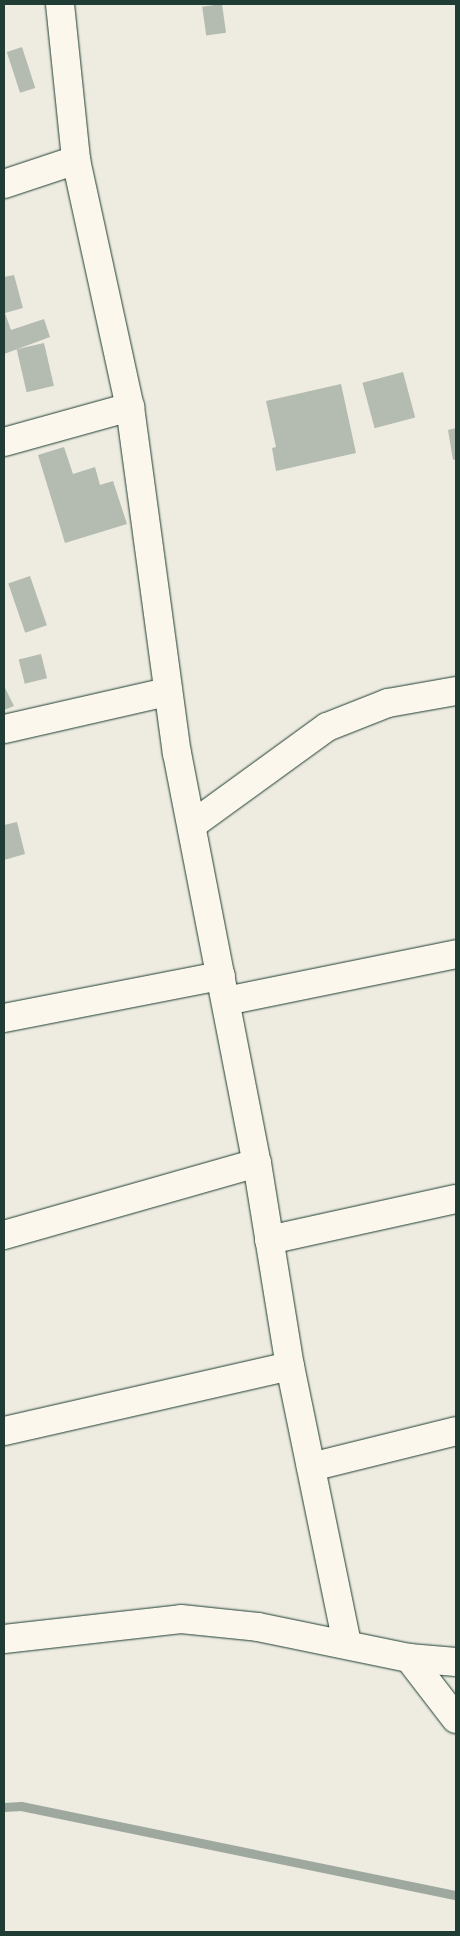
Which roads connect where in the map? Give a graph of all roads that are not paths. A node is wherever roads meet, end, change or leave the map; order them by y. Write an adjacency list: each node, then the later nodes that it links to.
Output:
1 (60, 4): 2 (street)
2 (76, 160): 3 (street); 4 (street)
3 (4, 184)
4 (130, 407): 5 (street); 6 (street)
5 (4, 442)
6 (167, 692): 8 (street); 9 (street)
7 (456, 692): 9 (street)
8 (4, 729)
9 (192, 825): 11 (street)
10 (456, 954): 11 (street)
11 (224, 989): 12 (street); 13 (street)
12 (4, 1018)
13 (256, 1163): 15 (street); 16 (street)
14 (456, 1198): 16 (street)
15 (4, 1235)
16 (269, 1240): 17 (street)
17 (290, 1366): 18 (street); 20 (street)
18 (4, 1431)
19 (456, 1431): 20 (street)
20 (311, 1467): 22 (street)
21 (4, 1639): 22 (street)
22 (347, 1643): 23 (street)
23 (408, 1658): 24 (street); 25 (street)
24 (456, 1662)
25 (456, 1719)

